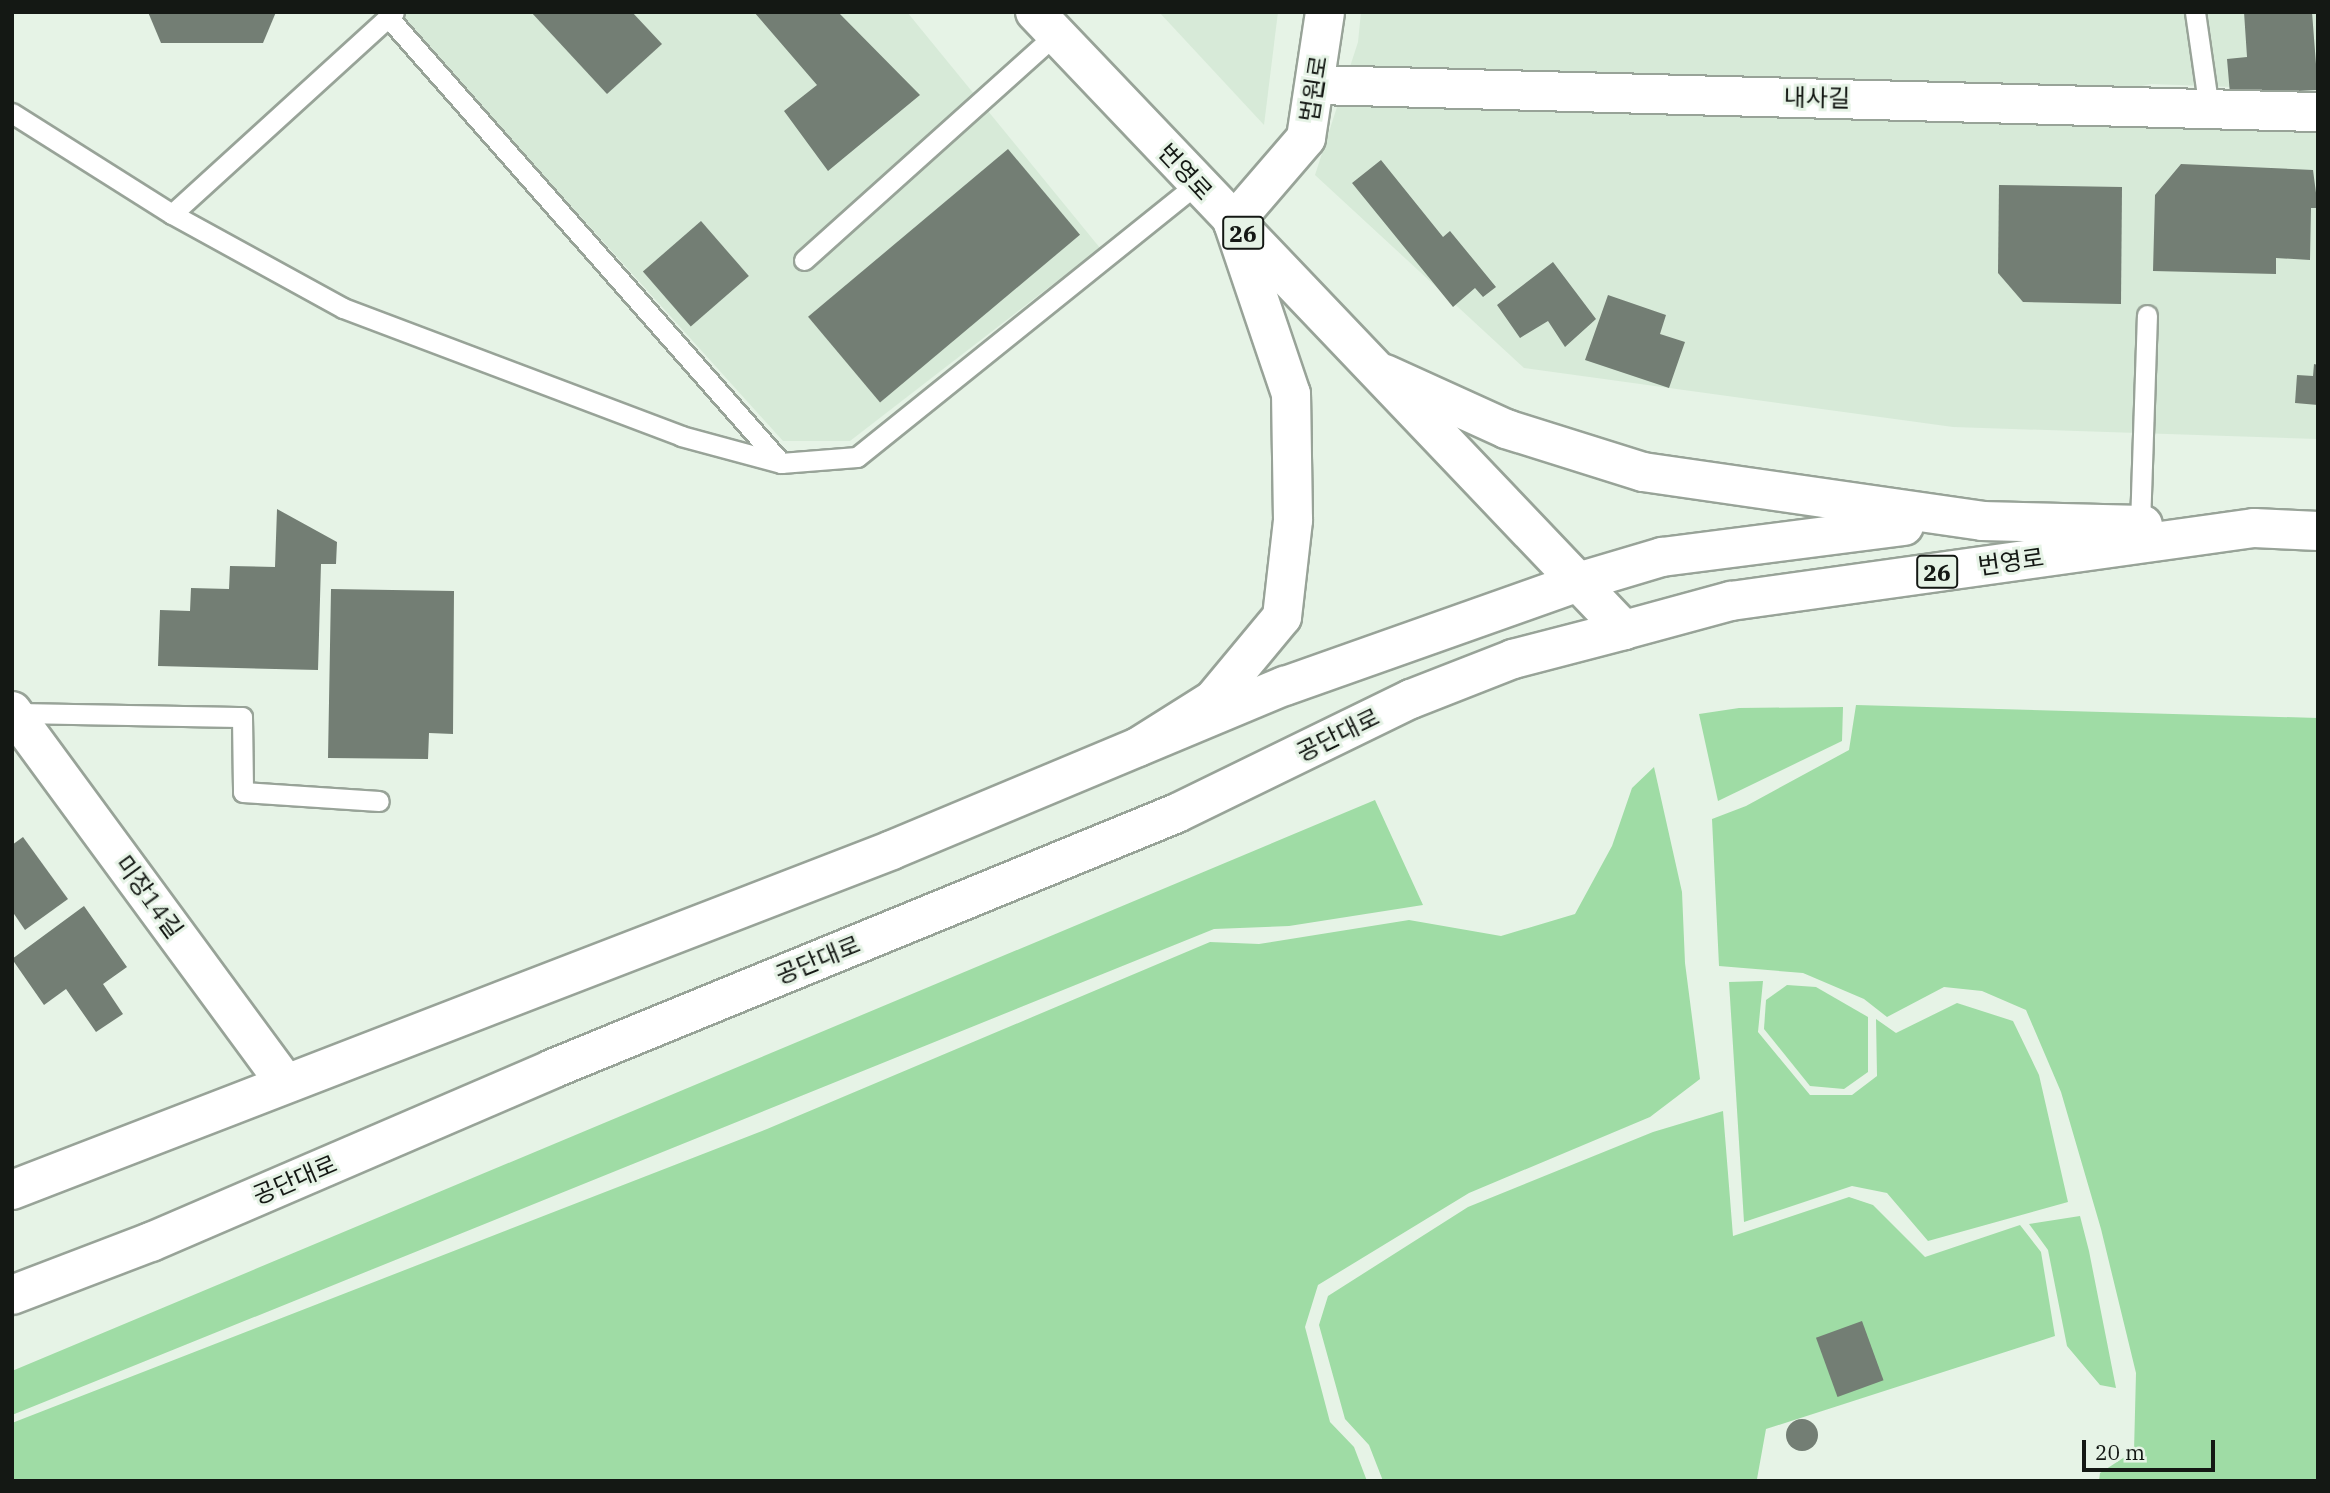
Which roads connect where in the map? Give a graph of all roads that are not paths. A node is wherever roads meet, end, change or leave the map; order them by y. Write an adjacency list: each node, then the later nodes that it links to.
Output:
1 (1325, 12): 5 (street, 법원로)
2 (2195, 12): 6 (lane)
3 (391, 15): 10 (lane); 15 (lane)
4 (1045, 23): 9 (street, 번영로 / 26); 12 (lane)
5 (1317, 85): 6 (street, 내사길); 11 (street, 법원로)
6 (2209, 109): 7 (street, 내사길)
7 (2318, 112)
8 (12, 113): 10 (lane)
9 (1197, 184): 11 (street, 번영로 / 26); 15 (lane)
10 (172, 214): 15 (lane)
11 (1233, 223): 14 (street, 번영로 / 26); 23 (street)
12 (804, 260)
13 (2147, 315): 17 (lane)
14 (1367, 365): 16 (street); 20 (street, 번영로 / 26)
15 (781, 463)
16 (1982, 521): 17 (street); 20 (street)
17 (2140, 525): 18 (street)
18 (2254, 528): 19 (street, 번영로 / 26); 21 (street, 번영로 / 26)
19 (2318, 531)
20 (1578, 582): 21 (street, 번영로); 23 (street)
21 (1623, 630): 27 (street, 공단대로)
22 (13, 712): 24 (lane); 25 (street, 미장14길)
23 (1138, 747): 25 (street)
24 (379, 801)
25 (285, 1083): 26 (street)
26 (12, 1190)
27 (12, 1295)

